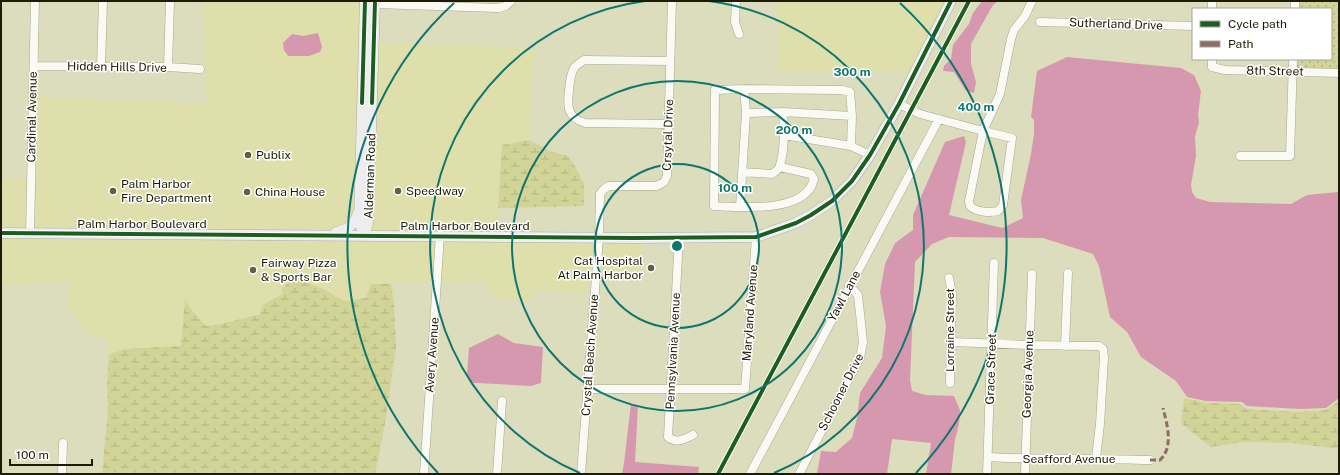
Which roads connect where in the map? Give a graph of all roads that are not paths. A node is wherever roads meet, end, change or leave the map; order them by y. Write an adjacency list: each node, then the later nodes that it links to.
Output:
1 (35, 1): 16 (street, Cardinal Avenue)
2 (103, 1): 17 (street)
3 (170, 1): 18 (street)
4 (511, 1): 9 (street)
5 (672, 1): 14 (street, Crsytal Drive)
6 (736, 1): 12 (street)
7 (951, 1): 23 (main road)
8 (1032, 1): 29 (street)
9 (372, 2): 36 (main road, Alderman Road); 41 (main road, Alderman Road)
10 (1040, 22): 11 (street, Sutherland Drive)
11 (1192, 26)
12 (739, 34)
13 (1292, 60): 20 (street)
14 (670, 61): 28 (street, Crsytal Drive); 28 (street)
15 (1212, 63): 20 (street, 8th Street)
16 (34, 66): 17 (street, Hidden Hills Drive); 39 (street, Cardinal Avenue)
17 (101, 67): 18 (street, Hidden Hills Drive)
18 (168, 67): 19 (street, Hidden Hills Drive)
19 (200, 69)
20 (1292, 72): 21 (street, 8th Street); 33 (street)
21 (1339, 73)
22 (744, 89): 25 (street); 26 (street); 37 (street)
23 (899, 104): 27 (street); 32 (main road, Palm Harbor Boulevard)
24 (783, 112): 25 (street); 26 (street); 30 (street)
25 (746, 113): 35 (street)
26 (852, 116): 31 (street)
27 (939, 119): 29 (street); 50 (street, Yawl Lane)
28 (668, 124): 44 (street, Crsytal Drive)
29 (983, 131): 29 (street)
30 (784, 135): 31 (street); 34 (street)
31 (851, 146): 32 (street)
32 (870, 155): 43 (main road, Palm Harbor Boulevard)
33 (1240, 156)
34 (780, 167): 35 (street); 37 (street)
35 (742, 172): 37 (street)
36 (360, 207): 40 (main road); 41 (main road, Alderman Road)
37 (740, 207)
38 (1, 233): 39 (main road, Palm Harbor Boulevard)
39 (30, 233): 40 (main road, Palm Harbor Boulevard)
40 (327, 235): 41 (main road, Palm Harbor Boulevard)
41 (365, 235): 42 (main road, Palm Harbor Boulevard)
42 (440, 235): 44 (main road, Palm Harbor Boulevard); 66 (street, Avery Avenue)
43 (756, 236): 45 (main road, Palm Harbor Boulevard); 57 (street, Maryland Avenue)
44 (598, 237): 45 (main road, Palm Harbor Boulevard); 56 (street, Crystal Beach Avenue)
45 (679, 238): 57 (street, Pennsylvania Avenue)
46 (994, 263): 52 (street, Grace Street)
47 (1068, 273): 54 (street)
48 (1032, 274): 53 (street, Georgia Avenue)
49 (949, 278): 51 (street, Lorraine Street)
50 (850, 286): 69 (street, Yawl Lane); 70 (street, Schooner Drive)
51 (951, 342): 52 (street); 55 (street, Lorraine Street)
52 (992, 343): 53 (street); 61 (street, Grace Street)
53 (1029, 346): 54 (street); 63 (street, Georgia Avenue)
54 (1065, 346): 62 (street)
55 (950, 383)
56 (587, 389): 57 (street); 68 (street, Crystal Beach Avenue)
57 (670, 390): 59 (street, Pennsylvania Avenue)
58 (502, 401): 67 (street)
59 (693, 435)
60 (63, 443): 65 (street)
61 (988, 458): 63 (street, Seafford Avenue); 71 (street, Grace Street)
62 (1096, 458): 63 (street, Seafford Avenue); 64 (street, Seafford Avenue)
63 (1025, 459): 72 (street, Georgia Avenue)
64 (1150, 460)
65 (62, 474)
66 (424, 474)
67 (497, 474)
68 (581, 474)
69 (750, 474)
70 (799, 474)
71 (987, 474)
72 (1025, 474)

